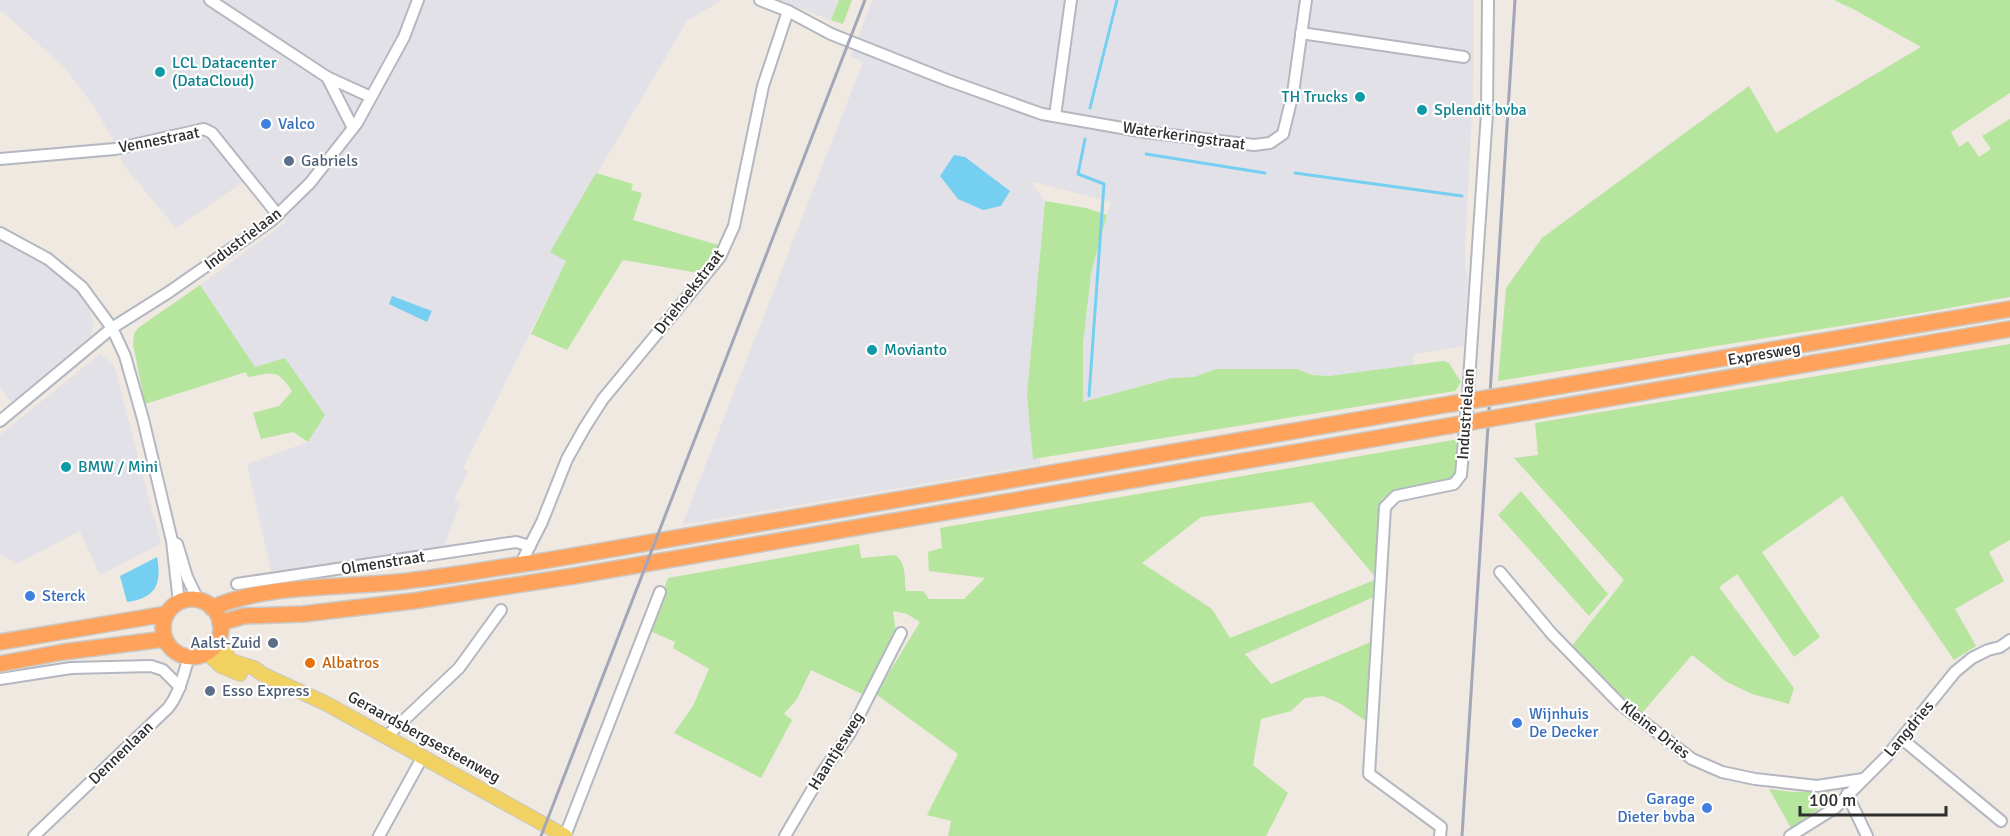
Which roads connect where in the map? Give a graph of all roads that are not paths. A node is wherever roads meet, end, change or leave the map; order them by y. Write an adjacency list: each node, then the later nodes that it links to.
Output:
1 (210, 0): 10 (street)
2 (418, 0): 11 (street, Industrielaan)
3 (760, 0): 7 (street)
4 (1071, 0): 12 (street)
5 (1306, 0): 8 (street, Waterkeringstraat)
6 (1488, 0): 54 (street, Industrielaan)
7 (788, 11): 12 (street, Waterkeringstraat); 22 (street, Driehoekstraat)
8 (1301, 33): 9 (street); 12 (street, Waterkeringstraat)
9 (1464, 57)
10 (327, 77): 11 (street); 13 (street)
11 (371, 97): 13 (street, Industrielaan)
12 (1055, 116)
13 (353, 128): 15 (street, Industrielaan)
14 (0, 159): 15 (street, Vennestraat)
15 (278, 215): 18 (street, Industrielaan)
16 (0, 233): 18 (street)
17 (2010, 309): 23 (highway, Expresweg, bridge)
18 (112, 328): 20 (street, Industrielaan); 21 (street)
19 (2010, 329): 33 (highway, Expresweg, bridge)
20 (0, 421)
21 (172, 541): 28 (street); 29 (street)
22 (530, 546): 23 (street); 24 (street, Driehoekstraat); 26 (street, Olmenstraat)
23 (543, 561): 24 (highway, Expresweg)
24 (520, 565): 30 (highway, Expresweg)
25 (1500, 572): 47 (street, Kleine Dries)
26 (237, 584)
27 (660, 592): 52 (street, Geraardsbergsesteenweg)
28 (198, 600): 29 (highway); 30 (highway)
29 (179, 602): 32 (highway)
30 (212, 608): 33 (highway)
31 (501, 610): 44 (street)
32 (166, 615): 35 (highway); 37 (highway)
33 (220, 623): 38 (highway)
34 (901, 633): 53 (street, Haantjesweg)
35 (165, 639): 40 (highway); 41 (highway)
36 (2010, 640): 39 (street, Langdries)
37 (0, 642)
38 (212, 647): 40 (highway); 44 (main road, Geraardsbergsesteenweg)
39 (2005, 649): 45 (street, Langdries)
40 (189, 657): 43 (street, Dennenlaan)
41 (0, 664)
42 (0, 680): 43 (street)
43 (180, 687): 50 (street, Dennenlaan)
44 (386, 736): 46 (main road, Geraardsbergsesteenweg)
45 (1902, 739): 47 (street, Langdries); 49 (street)
46 (423, 756): 51 (street); 52 (main road, Geraardsbergsesteenweg)
47 (1863, 779): 48 (street, Langdries)
48 (1847, 794): 55 (street, Langdries); 56 (street)
49 (2001, 821)
50 (40, 834)
51 (379, 836)
52 (565, 836)
53 (785, 836)
54 (1440, 836)
55 (1790, 836)
56 (1867, 836)

